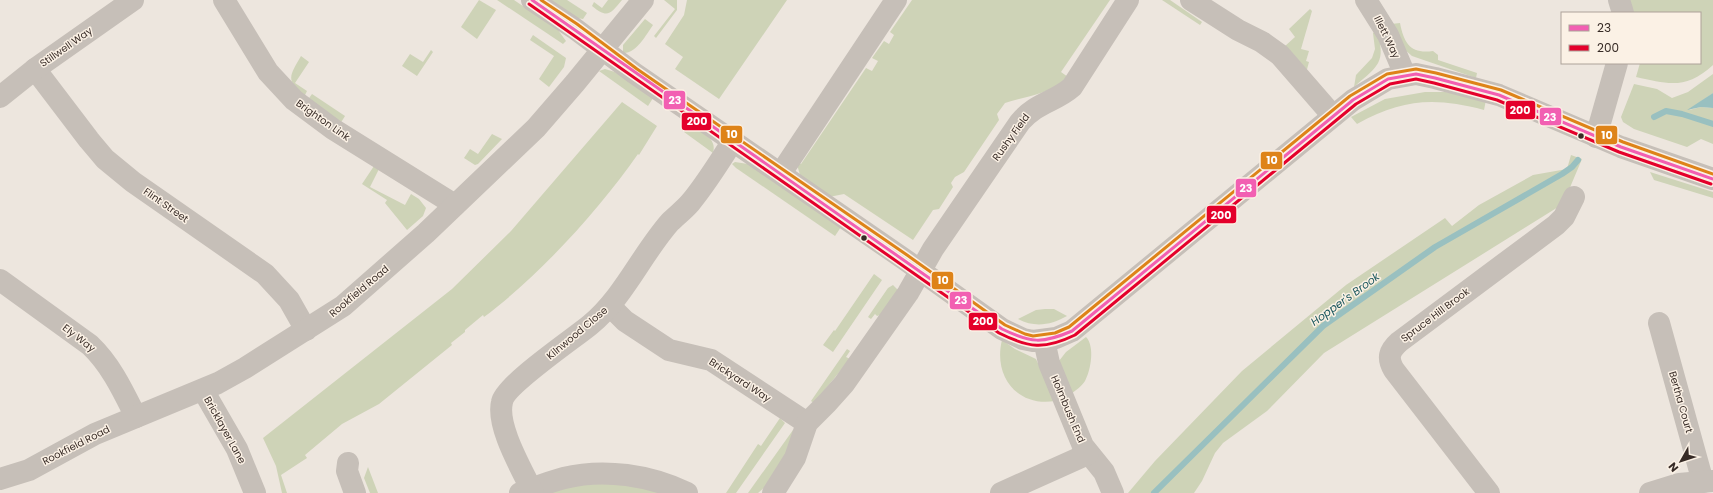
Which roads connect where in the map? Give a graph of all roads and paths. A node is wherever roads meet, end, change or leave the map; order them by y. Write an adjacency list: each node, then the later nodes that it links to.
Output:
1 (133, 0): 13 (street, Stillwell Way)
2 (224, 0): 24 (street, Brighton Link)
3 (532, 0): 11 (street)
4 (643, 0): 11 (street, Rookfield Road)
5 (896, 0): 21 (street)
6 (1128, 0): 25 (street, Rushy Field)
7 (1191, 0): 16 (street)
8 (1366, 0): 14 (street, Illett Way)
9 (1619, 0): 10 (street)
10 (1623, 12)
11 (602, 50): 18 (street); 24 (street, Rookfield Road)
12 (1617, 64): 17 (street)
13 (35, 68): 15 (street, Stillwell Way); 29 (street, Flint Street)
14 (1405, 75): 16 (street); 17 (street)
15 (0, 97)
16 (1333, 116): 30 (street)
17 (1596, 137): 19 (street)
18 (733, 141): 21 (street); 27 (street, Kilnwood Close)
19 (1674, 165): 20 (street); 22 (street)
20 (1713, 169)
21 (780, 173): 25 (street)
22 (1713, 179)
23 (1574, 197): 45 (street, Spruce Hill Brook)
24 (454, 205): 29 (street, Rookfield Road)
25 (920, 271): 30 (street); 33 (street)
26 (0, 280): 32 (street, Ely Way)
27 (610, 306): 33 (street, Brickyard Way); 38 (street, Kilnwood Close)
28 (1659, 323): 37 (street, Bertha Court)
29 (306, 330): 31 (street, Rookfield Road)
30 (1044, 340): 34 (street, Holmbush End)
31 (203, 390): 32 (street, Rookfield Road); 39 (street, Bricklayer Lane)
32 (136, 417): 36 (street, Rookfield Road)
33 (807, 423): 42 (street)
34 (1088, 454): 43 (street); 44 (street, Holmbush End)
35 (348, 463): 40 (street)
36 (0, 479)
37 (1708, 481): 46 (street)
38 (528, 492): 41 (street)
39 (255, 493)
40 (355, 493)
41 (687, 493)
42 (773, 493)
43 (1001, 493)
44 (1113, 493)
45 (1489, 493)
46 (1650, 493)

